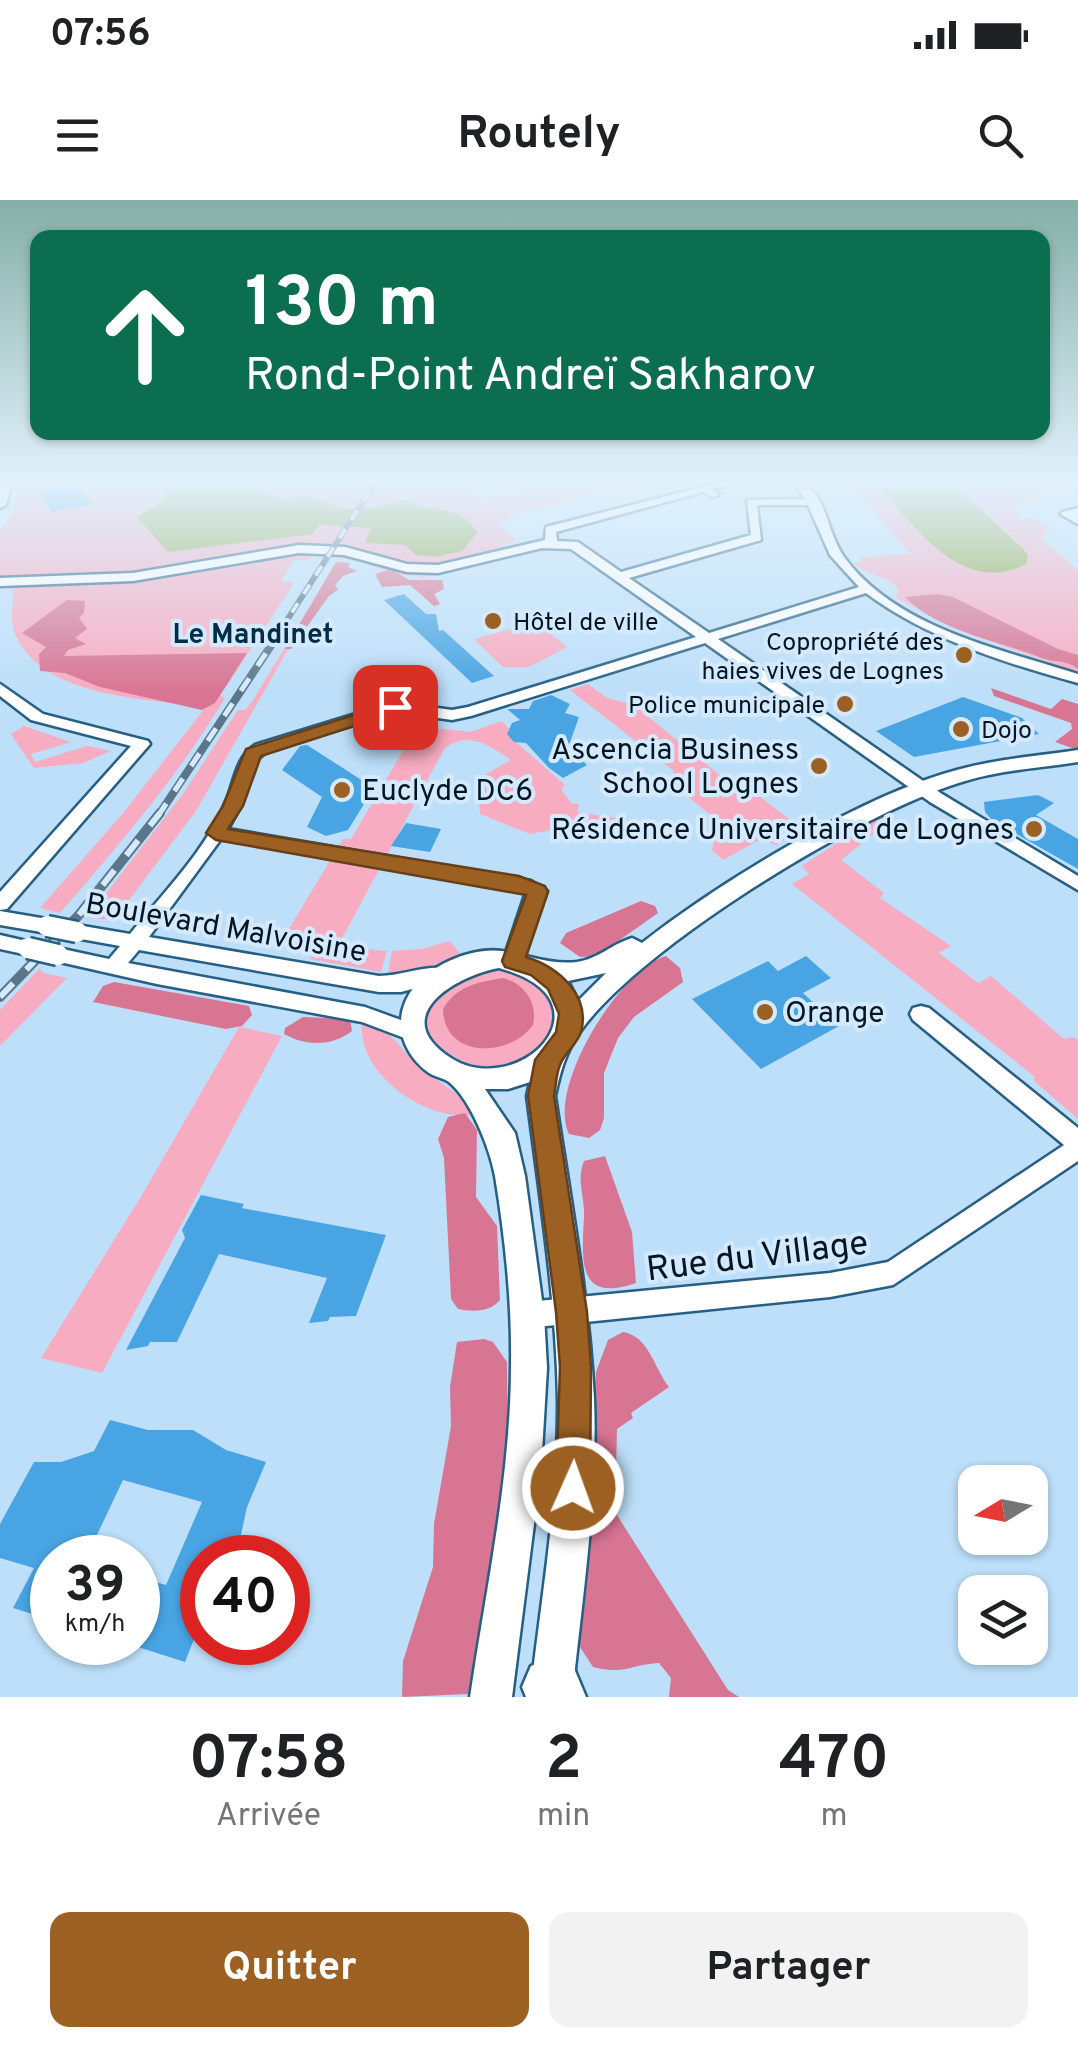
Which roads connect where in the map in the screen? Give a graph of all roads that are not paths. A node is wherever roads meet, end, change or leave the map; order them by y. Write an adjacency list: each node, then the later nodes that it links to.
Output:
1 (276, 553): 8 (street)
2 (347, 553): 3 (street)
3 (504, 553)
4 (587, 553): 7 (street)
5 (701, 553): 7 (street)
6 (835, 553): 9 (street)
7 (621, 576): 10 (street)
8 (0, 582)
9 (868, 589): 10 (street); 11 (street)
10 (709, 636): 16 (street); 17 (street)
11 (1078, 679)
12 (0, 690): 20 (street)
13 (1078, 756): 14 (street)
14 (1024, 766): 15 (street); 16 (street)
15 (1078, 766)
16 (915, 784): 18 (street); 19 (street)
17 (216, 833): 23 (street); 24 (street)
18 (770, 868): 24 (street); 28 (street)
19 (1078, 884)
20 (0, 904)
21 (0, 918): 23 (street, Boulevard Malvoisine, bridge)
22 (0, 942): 25 (street, Boulevard Malvoisine, bridge)
23 (134, 942): 25 (street); 26 (street, Boulevard Malvoisine)
24 (526, 965): 26 (street); 28 (street)
25 (114, 967): 29 (street, Boulevard Malvoisine)
26 (442, 974): 29 (street)
27 (921, 1014): 32 (street)
28 (571, 1024): 30 (street)
29 (414, 1034): 31 (street)
30 (548, 1060): 31 (street); 33 (street)
31 (458, 1074): 34 (street)
32 (1078, 1145): 33 (street, Rue du Village)
33 (571, 1312): 34 (street, Rue du Village); 35 (street)
34 (526, 1315): 36 (street)
35 (553, 1694)
36 (491, 1697)

